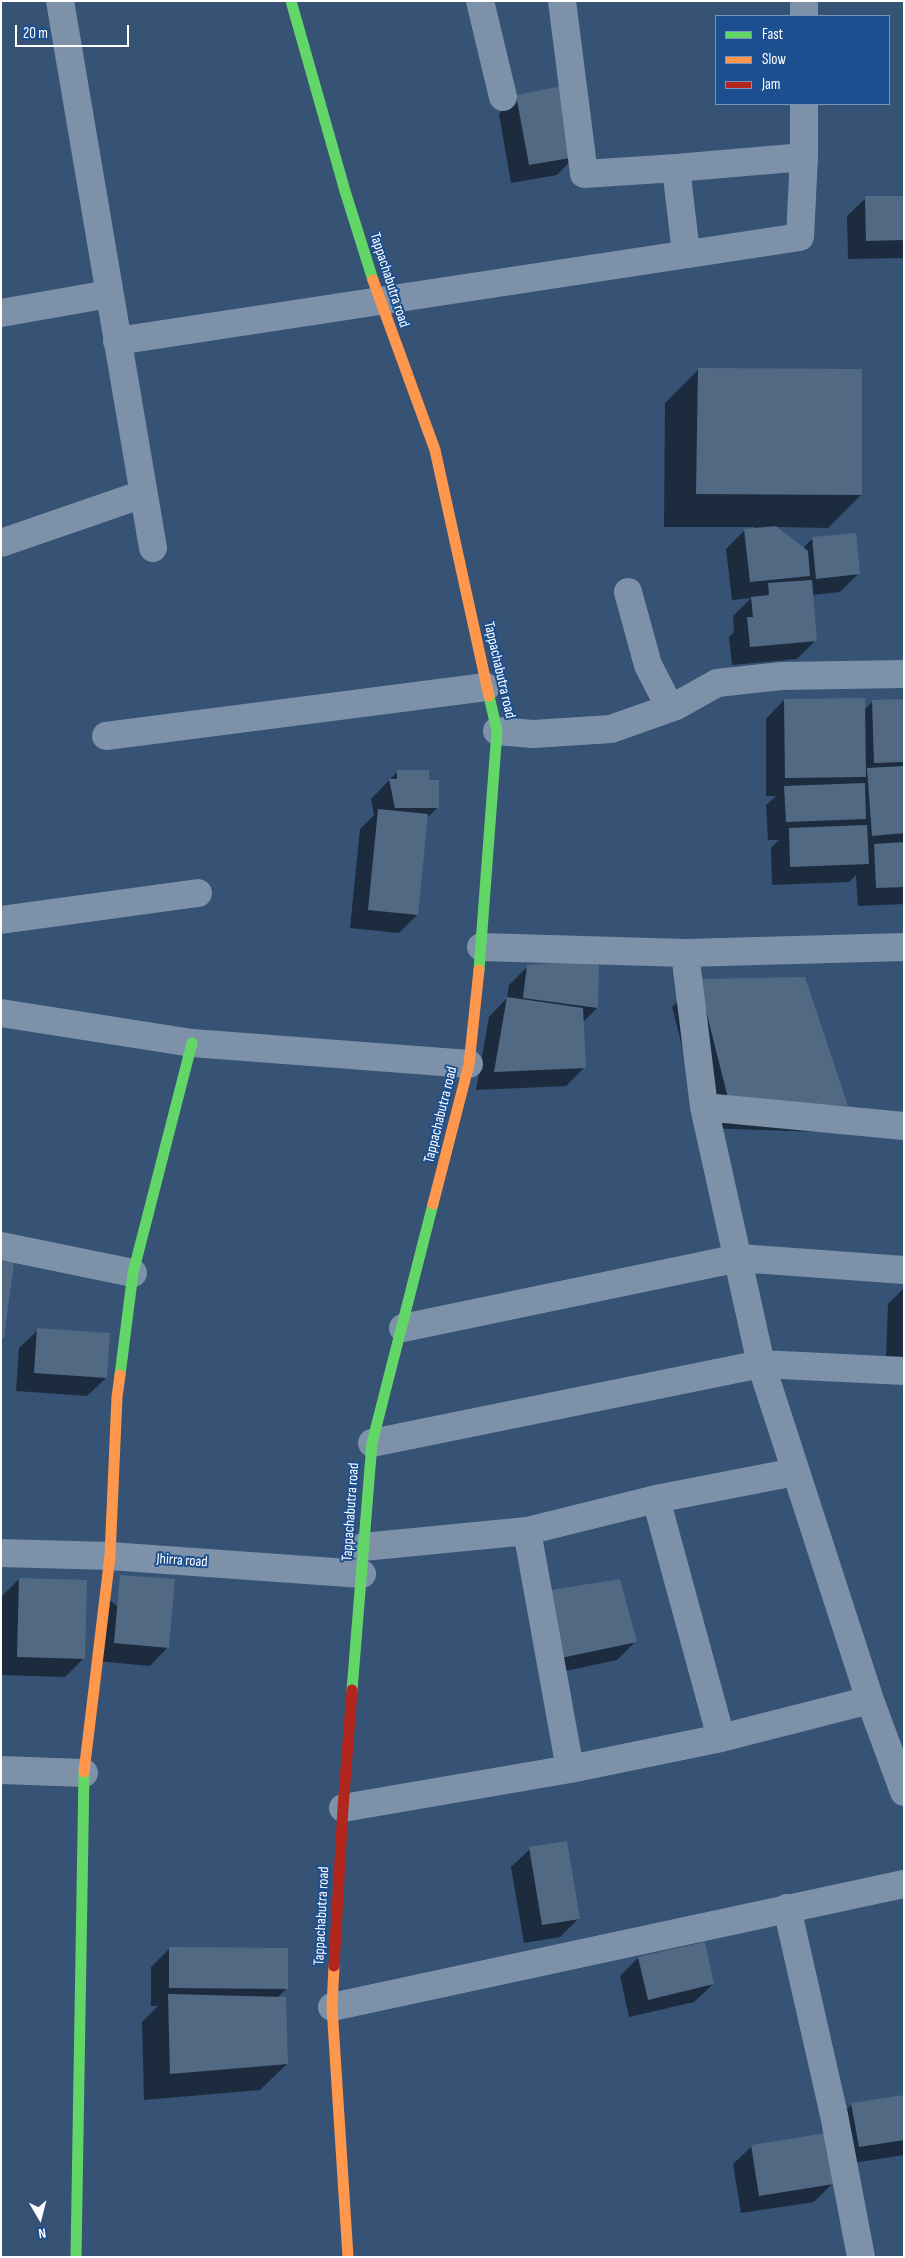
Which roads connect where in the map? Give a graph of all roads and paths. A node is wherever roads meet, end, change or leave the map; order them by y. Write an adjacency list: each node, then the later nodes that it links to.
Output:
1 (60, 1): 12 (street)
2 (291, 1): 13 (main road, Tappachabutra road)
3 (480, 1): 7 (street)
4 (562, 1): 10 (street)
5 (804, 1): 6 (street)
6 (804, 15)
7 (503, 97)
8 (804, 105): 9 (street)
9 (804, 157): 10 (street); 11 (street)
10 (676, 168): 11 (street)
11 (686, 253): 13 (street)
12 (109, 294): 14 (street); 15 (street)
13 (380, 303): 15 (street); 21 (main road, Tappachabutra road)
14 (1, 313)
15 (118, 341): 16 (street)
16 (143, 494): 17 (street); 18 (street)
17 (1, 542)
18 (153, 548)
19 (628, 592): 22 (street)
20 (904, 674): 22 (street)
21 (486, 687): 23 (main road, Tappachabutra road); 24 (street)
22 (670, 708): 23 (street)
23 (497, 731): 27 (main road, Tappachabutra road)
24 (106, 736)
25 (198, 893): 26 (street)
26 (1, 920)
27 (481, 946): 29 (street); 32 (main road, Tappachabutra road)
28 (904, 947): 29 (street)
29 (685, 953): 33 (street)
30 (1, 1013): 31 (street)
31 (192, 1043): 32 (street); 38 (main road)
32 (469, 1064): 39 (main road, Tappachabutra road)
33 (704, 1107): 34 (street); 36 (street)
34 (904, 1126)
35 (1, 1246): 38 (street)
36 (739, 1258): 37 (street); 39 (street); 40 (street)
37 (904, 1270)
38 (132, 1273): 48 (main road)
39 (402, 1328): 42 (main road, Tappachabutra road)
40 (761, 1364): 41 (street); 42 (street); 43 (street)
41 (904, 1371)
42 (372, 1443): 46 (main road, Tappachabutra road)
43 (795, 1472): 44 (street); 50 (street)
44 (656, 1499): 45 (street); 51 (street)
45 (528, 1531): 46 (street); 52 (street)
46 (363, 1547): 49 (main road, Tappachabutra road)
47 (1, 1553): 48 (street, Jhirra road)
48 (110, 1556): 49 (street, Jhirra road); 54 (main road)
49 (362, 1574): 56 (main road, Tappachabutra road)
50 (870, 1700): 51 (street); 55 (street)
51 (721, 1738): 52 (street)
52 (570, 1769): 56 (street)
53 (1, 1770): 54 (street)
54 (84, 1773): 61 (main road)
55 (904, 1792)
56 (342, 1808): 59 (main road, Tappachabutra road)
57 (904, 1884): 58 (street)
58 (787, 1908): 59 (street); 62 (street)
59 (332, 2007): 60 (main road, Tappachabutra road)
60 (343, 2256)
61 (76, 2257)
62 (861, 2257)

